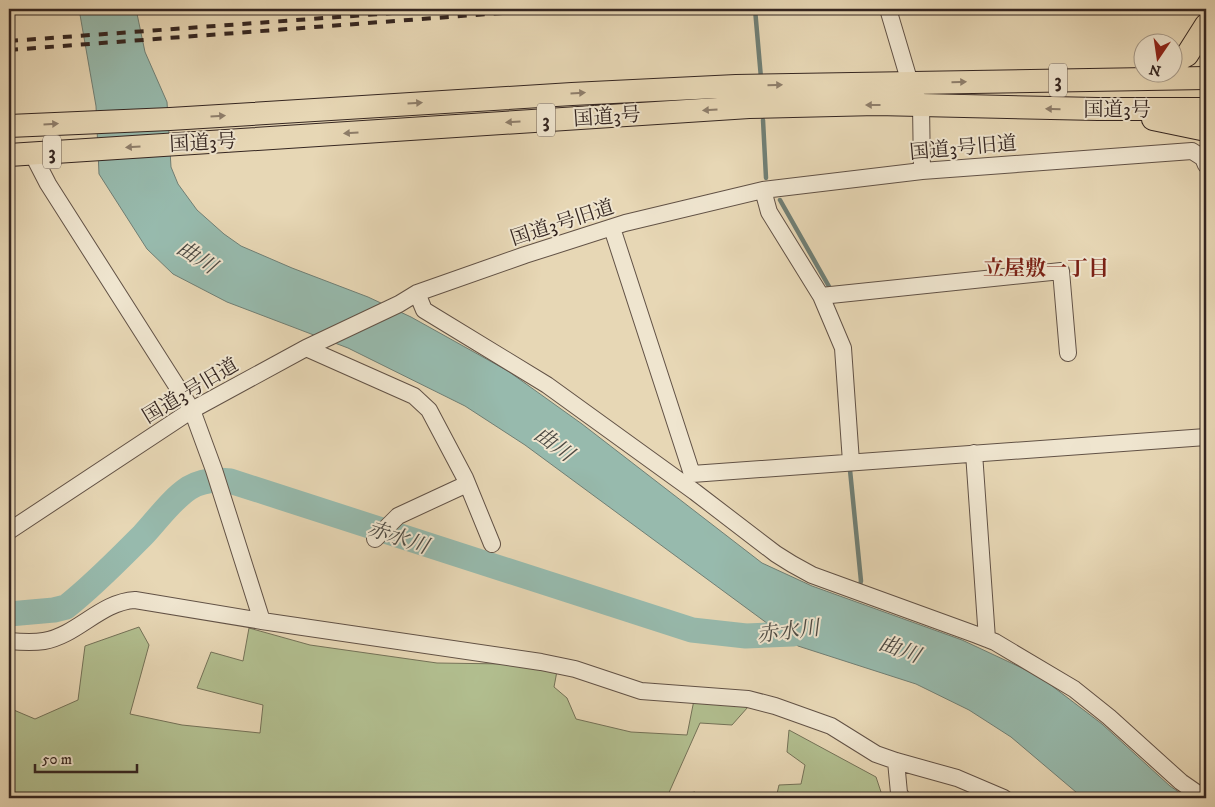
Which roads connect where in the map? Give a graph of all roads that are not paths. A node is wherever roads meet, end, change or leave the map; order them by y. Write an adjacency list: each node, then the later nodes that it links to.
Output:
1 (888, 9): 7 (street)
2 (1206, 25): 3 (highway)
3 (1182, 58)
4 (1132, 67): 6 (highway)
5 (1206, 78): 6 (highway, 国道3号 / 3)
6 (1020, 80): 7 (highway, 国道3号 / 3, one-way to 6)
7 (910, 83): 8 (street); 11 (highway, 国道3号 / 3, one-way to 7)
8 (921, 106): 9 (highway, 国道3号 / 3, one-way to 8); 13 (highway, 国道3号 / 3, one-way to 13); 16 (street)
9 (1098, 109): 10 (highway, 国道3号 / 3); 12 (highway)
10 (1206, 109)
11 (9, 126)
12 (1206, 130)
13 (32, 154): 14 (highway, 国道3号 / 3); 23 (street)
14 (9, 155)
15 (1206, 165): 16 (street, 国道3号旧道)
16 (922, 171): 17 (street, 国道3号旧道)
17 (763, 190): 18 (street, 国道3号旧道); 20 (street)
18 (612, 228): 19 (street, 国道3号旧道); 26 (street)
19 (417, 293): 21 (street, 国道3号旧道); 32 (street)
20 (821, 296): 22 (street); 26 (street)
21 (306, 348): 23 (street, 国道3号旧道); 27 (street)
22 (1068, 352)
23 (192, 410): 28 (street, 国道3号旧道); 31 (street)
24 (1206, 437): 25 (street)
25 (974, 453): 26 (street); 32 (street)
26 (851, 462)
27 (467, 484): 29 (street); 30 (street)
28 (9, 531)
29 (376, 539)
30 (492, 544)
31 (262, 622): 33 (street); 34 (street)
32 (987, 639): 37 (street)
33 (9, 641)
34 (896, 761): 35 (street); 36 (street)
35 (902, 798)
36 (1004, 798)
37 (1204, 798)

